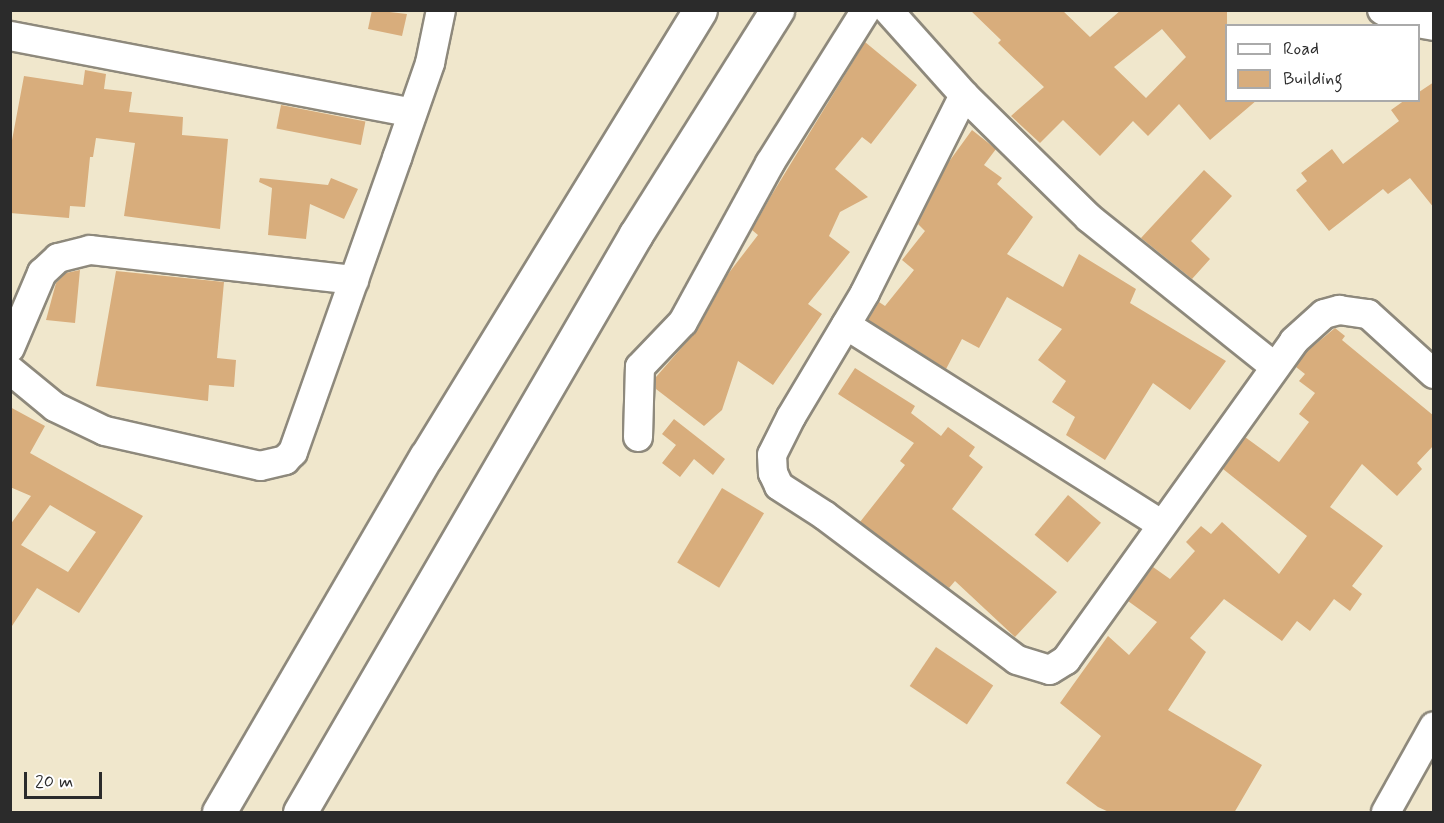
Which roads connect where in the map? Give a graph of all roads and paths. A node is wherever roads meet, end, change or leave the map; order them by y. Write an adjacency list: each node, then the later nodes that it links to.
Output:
1 (441, 10): 10 (street)
2 (700, 10): 20 (highway)
3 (777, 10): 21 (highway)
4 (866, 10): 17 (street)
5 (888, 10): 9 (street)
6 (1382, 10): 7 (street)
7 (1434, 26)
8 (10, 36): 10 (street)
9 (964, 95): 12 (street); 14 (street)
10 (412, 113): 11 (street)
11 (354, 280): 13 (street); 15 (street)
12 (846, 326): 18 (street); 18 (street)
13 (10, 348)
14 (1275, 367): 16 (street); 18 (street)
15 (10, 370)
16 (1434, 374)
17 (638, 437)
18 (1162, 525)
19 (1434, 726): 22 (street)
20 (219, 813)
21 (300, 813)
22 (1386, 813)

